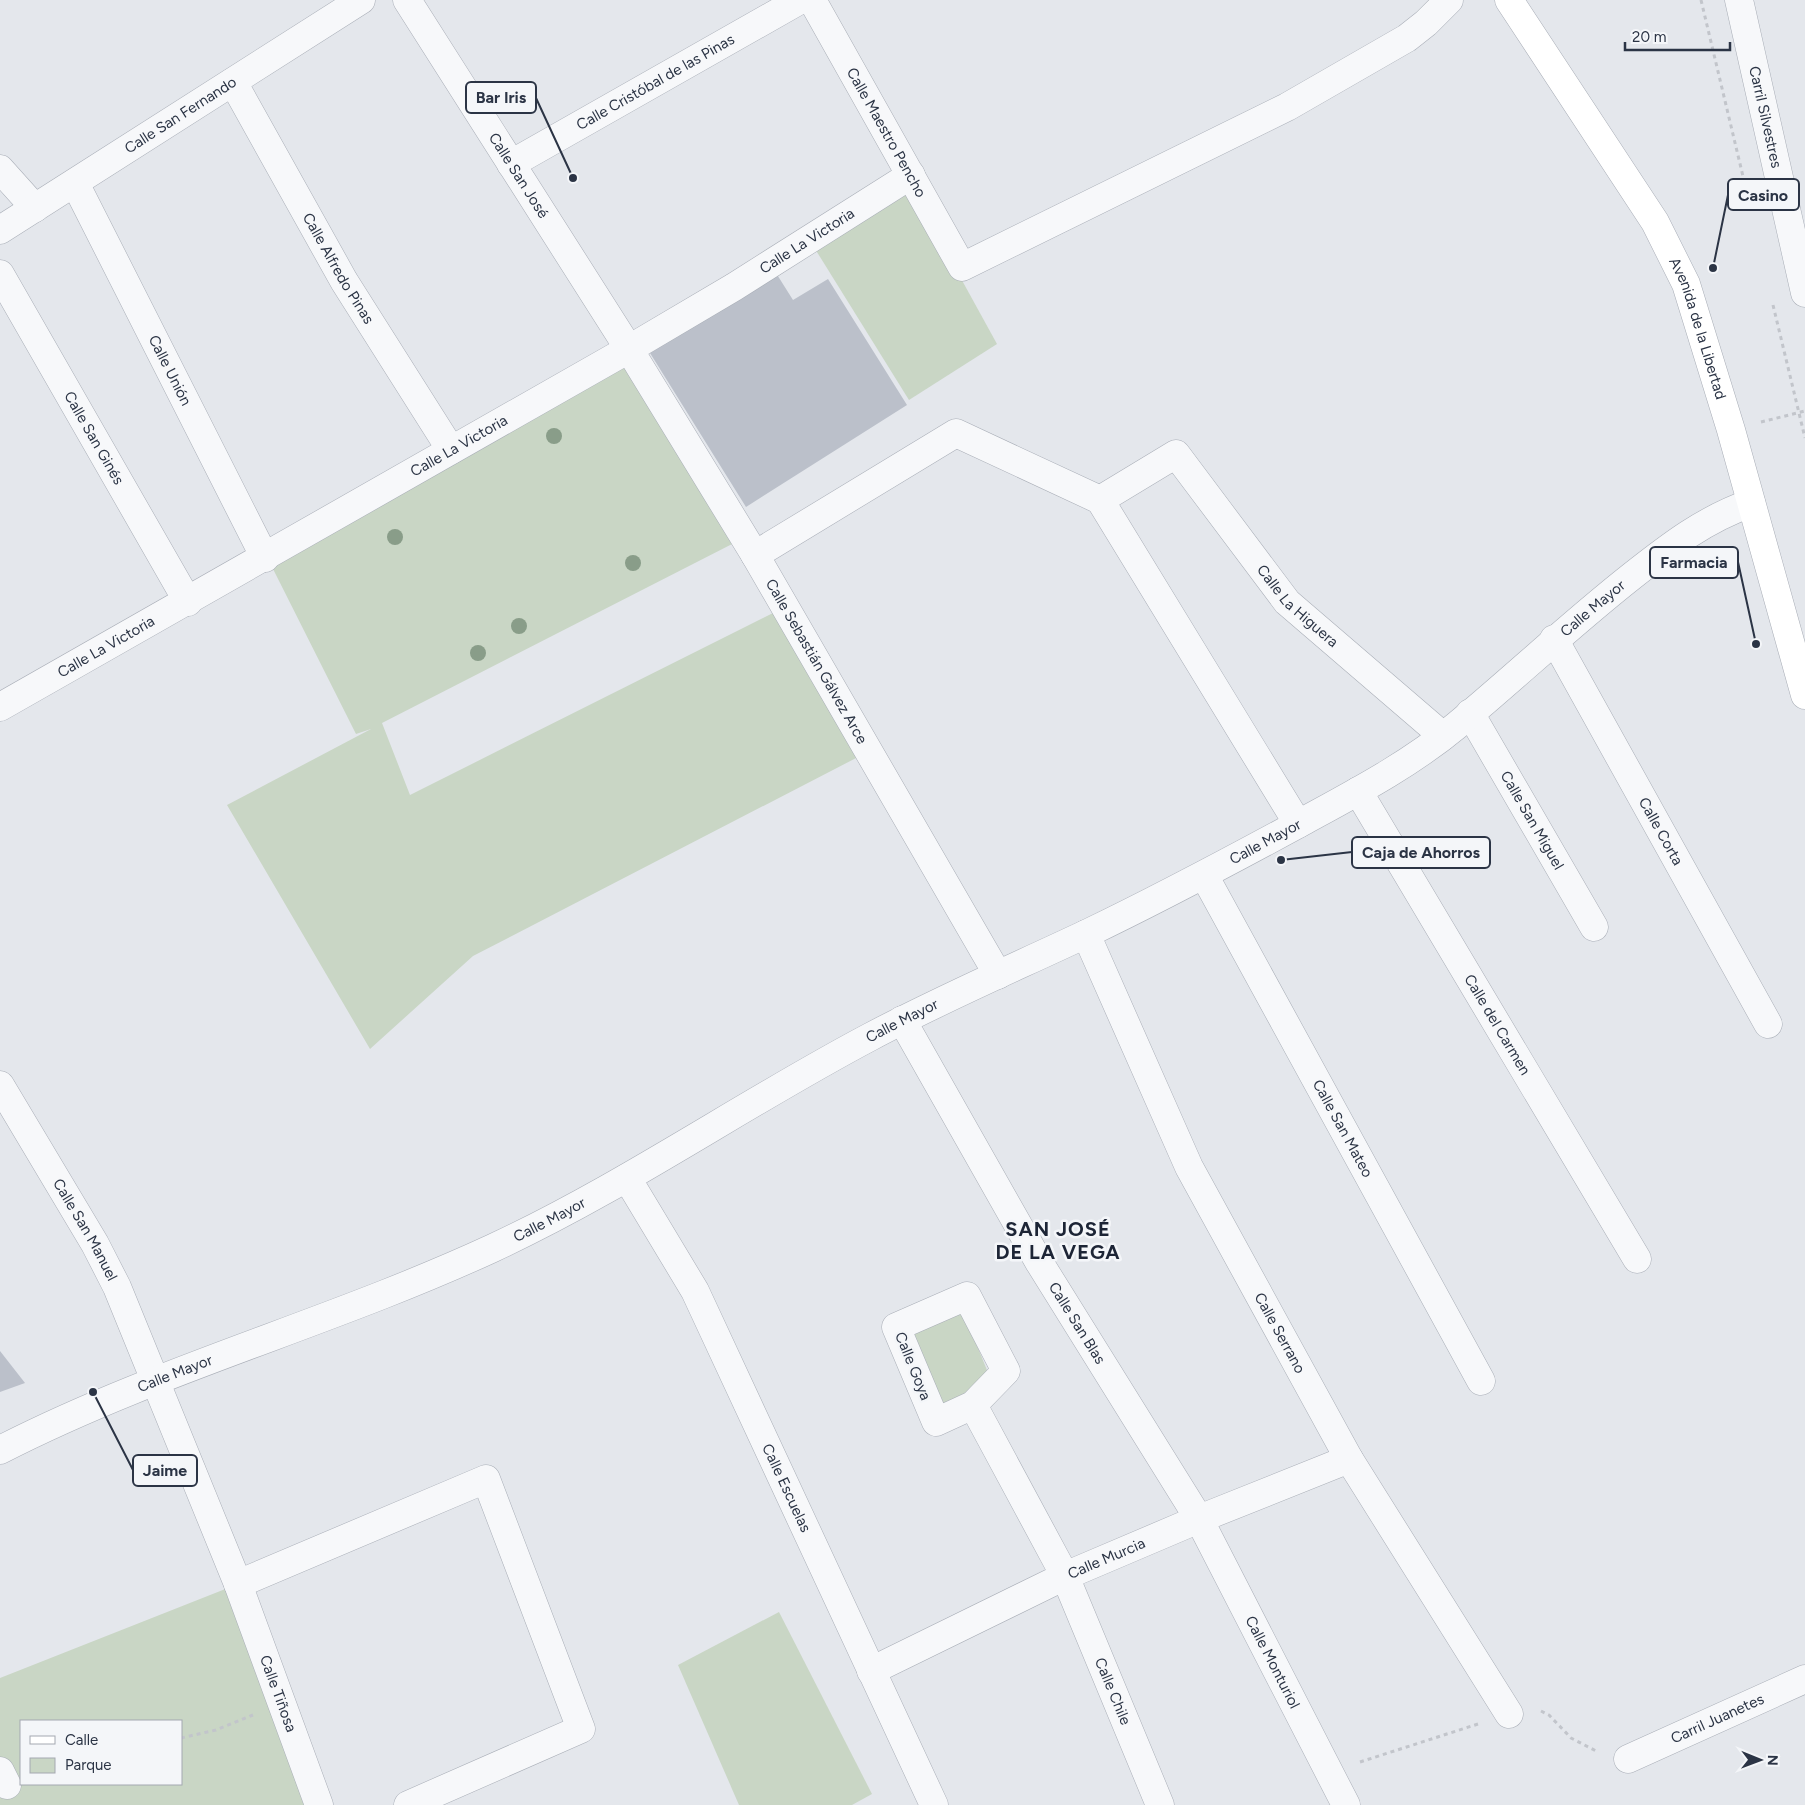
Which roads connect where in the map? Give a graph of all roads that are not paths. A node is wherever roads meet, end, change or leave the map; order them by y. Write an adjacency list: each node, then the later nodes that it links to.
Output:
1 (360, 0): 8 (street, Calle San Fernando)
2 (407, 0): 9 (street, Calle San José)
3 (800, 0): 9 (street, Calle Cristóbal de las Pinas)
4 (812, 0): 11 (street, Calle Maestro Pencho)
5 (1449, 0): 11 (street, Calle Maestro Pencho)
6 (1509, 0): 20 (main road, Avenida de la Libertad)
7 (1739, 0): 16 (street, Carril Silvestres)
8 (233, 82): 12 (street, Calle San Fernando); 18 (street, Calle Alfredo Pinas)
9 (511, 164): 17 (street, Calle San José)
10 (0, 169): 13 (street)
11 (911, 175): 17 (street, Calle La Victoria)
12 (75, 183): 13 (street, Calle San Fernando); 22 (street, Calle Unión)
13 (35, 208): 14 (street, Calle San Fernando)
14 (0, 230)
15 (0, 274): 23 (street, Calle San Ginés)
16 (1805, 293)
17 (629, 349): 18 (street, Calle La Victoria); 21 (street, Calle Sebastián Gálvez Arce)
18 (451, 450): 22 (street, Calle La Victoria)
19 (1100, 500): 21 (street); 28 (street, Calle La Higuera); 30 (street)
20 (1751, 502): 24 (street, Calle Mayor); 25 (main road, Avenida de la Libertad)
21 (755, 555): 34 (street, Calle Sebastián Gálvez Arce)
22 (265, 558): 23 (street, Calle La Victoria)
23 (188, 602): 26 (street, Calle La Victoria)
24 (1554, 639): 27 (street, Calle Mayor); 36 (street, Calle Corta)
25 (1805, 695)
26 (0, 707)
27 (1470, 713): 28 (street, Calle Mayor); 32 (street, Calle San Miguel)
28 (1444, 736): 29 (street, Calle Mayor)
29 (1358, 791): 30 (street, Calle Mayor); 39 (street, Calle del Carmen)
30 (1298, 824): 31 (street, Calle Mayor)
31 (1204, 876): 33 (street, Calle Mayor); 41 (street, Calle San Mateo)
32 (1594, 927)
33 (1086, 934): 34 (street, Calle Mayor); 44 (street, Calle Serrano)
34 (998, 975): 35 (street, Calle Mayor)
35 (902, 1020): 38 (street, Calle Mayor); 45 (street, Calle San Blas)
36 (1768, 1024)
37 (0, 1085): 40 (street, Calle San Manuel)
38 (627, 1178): 40 (street, Calle Mayor); 48 (street, Calle Escuelas)
39 (1637, 1259)
40 (155, 1380): 43 (street, Calle Mayor); 47 (street, Calle San Manuel)
41 (1481, 1381)
42 (973, 1405): 42 (street, Calle Goya); 46 (street)
43 (0, 1450)
44 (1349, 1459): 45 (street, Calle Murcia); 50 (street, Calle Serrano)
45 (1199, 1519): 46 (street, Calle Murcia); 56 (street, Calle Monturiol)
46 (1065, 1576): 48 (street, Calle Murcia); 55 (street, Calle Chile)
47 (238, 1584): 52 (street, Calle Tiñosa); 53 (street)
48 (871, 1671): 54 (street, Calle Escuelas)
49 (1805, 1679): 51 (street, Carril Juanetes)
50 (1509, 1714)
51 (1628, 1759)
52 (320, 1805)
53 (408, 1805)
54 (934, 1805)
55 (1160, 1805)
56 (1346, 1805)

